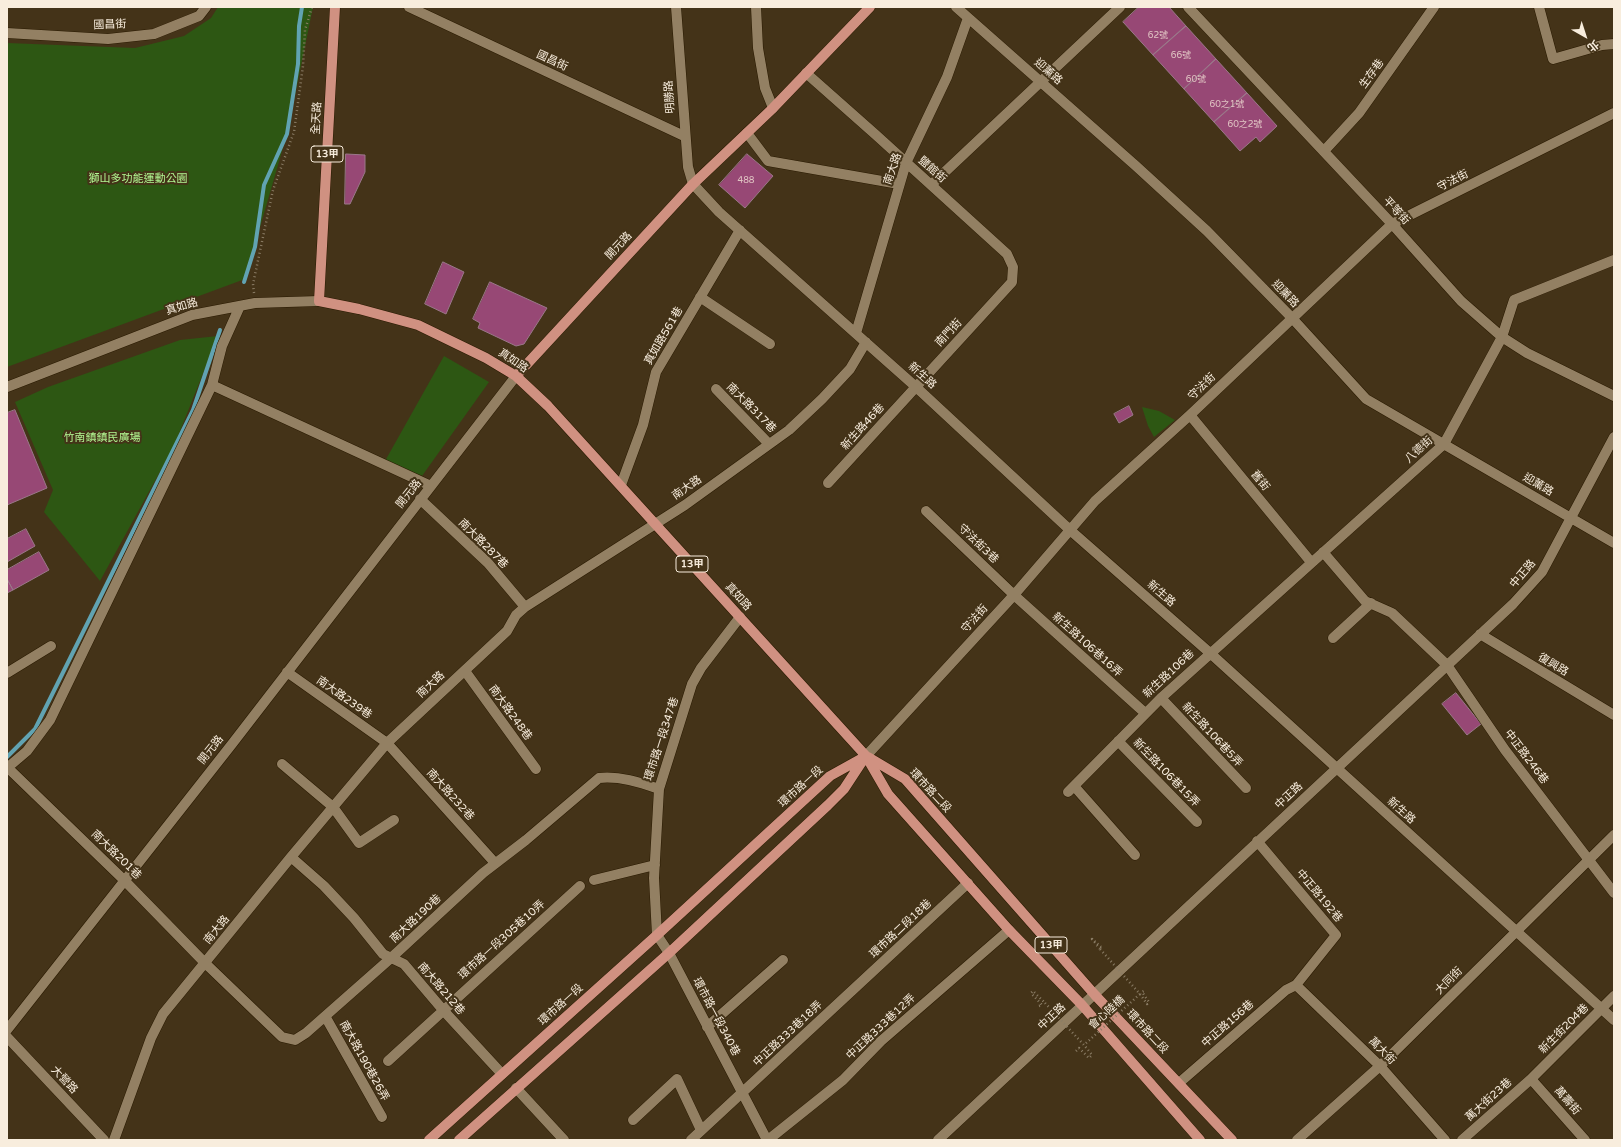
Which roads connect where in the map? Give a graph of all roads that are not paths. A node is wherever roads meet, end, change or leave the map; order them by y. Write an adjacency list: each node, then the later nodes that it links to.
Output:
1 (206, 7): 14 (street, 國昌街)
2 (335, 7): 32 (main road, 全天路 / 13甲)
3 (409, 7): 21 (street, 國昌街)
4 (676, 7): 21 (street, 明勝路)
5 (756, 7): 18 (street)
6 (870, 7): 16 (main road, 開元路)
7 (956, 7): 13 (street, 迎薰路)
8 (966, 7): 13 (street)
9 (1120, 7): 17 (street)
10 (1188, 7): 22 (street, 平等街)
11 (1434, 7): 22 (street, 生存巷)
12 (1539, 7): 15 (street)
13 (968, 18): 17 (street, 迎薰路); 23 (street, 南大路)
14 (7, 33)
15 (1614, 44)
16 (806, 73): 18 (main road, 開元路); 23 (street, 鹽館街)
17 (1041, 82): 26 (street); 34 (street, 迎薰路)
18 (773, 108): 20 (main road, 開元路)
19 (1614, 113): 27 (street, 守法街)
20 (747, 133): 24 (main road, 開元路); 25 (street)
21 (684, 136): 24 (street, 明勝路)
22 (1324, 152): 27 (street, 平等街)
23 (906, 163): 25 (street, 南大路); 26 (street, 鹽館街)
24 (694, 184): 28 (street, 新生路); 39 (main road, 開元路)
25 (900, 184): 35 (street, 南大路)
26 (932, 185): 30 (street, 鹽館街)
27 (1392, 224): 34 (street, 守法街); 36 (street, 平等街)
28 (740, 230): 31 (street, 真如路561巷); 35 (street, 新生路)
29 (1614, 260): 36 (street, 八德街)
30 (1000, 296): 42 (street, 南門街)
31 (700, 297): 38 (street); 51 (street, 真如路561巷)
32 (319, 302): 33 (street, 真如路); 39 (main road, 真如路 / 13甲)
33 (240, 306): 40 (street); 41 (street, 真如路)
34 (1292, 318): 45 (street, 守法街); 48 (street, 迎薰路)
35 (856, 333): 37 (street, 新生路)
36 (1502, 337): 44 (street, 平等街); 48 (street, 八德街)
37 (866, 342): 42 (street, 新生路); 47 (street, 南大路)
38 (770, 344)
39 (516, 376): 50 (street, 開元路); 51 (main road, 真如路 / 13甲)
40 (212, 385): 50 (street); 79 (street)
41 (7, 387)
42 (916, 387): 49 (street, 新生路46巷); 56 (street, 新生路)
43 (716, 389): 47 (street, 南大路317巷)
44 (1614, 396)
45 (1190, 415): 56 (street, 守法街); 59 (street, 舊街)
46 (1614, 437): 54 (street, 中正路)
47 (770, 444): 55 (street, 南大路)
48 (1444, 444): 54 (street, 迎薰路); 58 (street, 八德街)
49 (828, 483)
50 (431, 486): 52 (street, 開元路)
51 (621, 486): 55 (main road, 真如路 / 13甲)
52 (420, 499): 62 (street, 南大路287巷); 71 (street, 開元路)
53 (926, 511): 60 (street, 守法街3巷)
54 (1571, 518): 57 (street, 迎薰路); 64 (street, 中正路)
55 (655, 523): 62 (street, 南大路); 63 (main road, 真如路 / 13甲)
56 (1070, 530): 60 (street, 守法街); 67 (street, 新生路)
57 (1614, 542)
58 (1323, 552): 59 (street, 八德街); 61 (street, 中正路246巷)
59 (1311, 562): 67 (street, 八德街)
60 (1014, 595): 73 (street, 新生路106巷16弄); 77 (street, 守法街)
61 (1371, 603): 65 (street); 68 (street, 中正路246巷)
62 (525, 607): 69 (street, 南大路)
63 (740, 617): 77 (main road, 真如路 / 13甲); 83 (street, 環市路一段347巷)
64 (1480, 634): 68 (street, 中正路); 74 (street, 復興路)
65 (1333, 638)
66 (51, 646): 70 (street)
67 (1210, 653): 72 (street, 新生路106巷); 80 (street, 新生路)
68 (1447, 665): 80 (street, 中正路); 91 (street, 中正路246巷)
69 (465, 671): 76 (street, 南大路); 81 (street, 南大路248巷)
70 (7, 672)
71 (287, 672): 76 (street, 南大路239巷); 95 (street, 開元路)
72 (1161, 698): 73 (street, 新生路106巷); 82 (street, 新生路106巷5弄)
73 (1145, 713): 75 (street, 新生路106巷)
74 (1614, 715)
75 (1118, 741): 86 (street, 新生路106巷15弄); 89 (street, 新生路106巷)
76 (387, 742): 84 (street, 南大路); 92 (street, 南大路232巷)
77 (866, 756): 96 (main road, 13甲); 101 (main road, 環市路一段); 102 (main road); 108 (main road, 環市路二段 / 13甲)
78 (282, 764): 84 (street)
79 (7, 767): 95 (street, 南大路201巷)
80 (1336, 768): 88 (street, 中正路); 100 (street, 新生路)
81 (536, 769)
82 (1246, 788)
83 (659, 789): 92 (street, 南大路190巷); 93 (street, 環市路一段347巷)
84 (333, 807): 85 (street); 90 (street, 南大路)
85 (394, 820)
86 (1197, 822)
87 (1614, 835): 91 (street, 大同街)
88 (1257, 841): 106 (street, 中正路192巷); 108 (street, 中正路)
89 (1135, 855)
90 (291, 857): 103 (street, 南大路212巷); 105 (street, 南大路)
91 (1589, 860): 98 (street, 中正路246巷); 100 (street, 大同街)
92 (495, 863): 103 (street, 南大路190巷)
93 (655, 865): 94 (street); 101 (street, 環市路一段347巷)
94 (594, 880)
95 (125, 881): 105 (street, 南大路201巷); 116 (street, 開元路)
96 (968, 883): 99 (main road, 13甲); 107 (street, 環市路二段18巷)
97 (580, 886): 112 (street, 環市路一段305巷10弄)
98 (1614, 893)
99 (1009, 930): 110 (main road, 13甲); 134 (street, 中正路333巷12弄)
100 (1517, 931): 111 (street, 新生路); 119 (street, 大同街)
101 (657, 935): 102 (street, 環市路一段347巷); 120 (main road, 環市路一段)
102 (668, 953): 115 (street, 環市路一段340巷); 123 (main road)
103 (391, 958): 112 (street, 南大路212巷); 113 (street, 南大路190巷)
104 (783, 960): 115 (street)
105 (205, 962): 113 (street, 南大路190巷); 129 (street, 南大路)
106 (1296, 985): 119 (street, 萬大街); 122 (street, 中正路156巷)
107 (850, 993): 124 (street, 中正路333巷18弄)
108 (1096, 995): 110 (street, 中正路); 122 (main road, 環市路二段 / 13甲)
109 (1614, 996): 111 (street, 新生街204巷)
110 (1082, 1005): 135 (street, 中正路); 136 (main road, 13甲)
111 (1602, 1008): 114 (street, 新生路); 121 (street, 新生街204巷)
112 (443, 1010): 118 (street, 環市路一段305巷10弄); 120 (street, 南大路212巷)
113 (325, 1016): 125 (street, 南大路190巷26弄)
114 (1614, 1020)
115 (707, 1026): 124 (street, 環市路一段340巷)
116 (7, 1030)
117 (7, 1037): 128 (street, 大營路)
118 (388, 1061)
119 (1380, 1066): 138 (street, 大同街); 139 (street, 萬大街)
120 (502, 1074): 130 (main road, 環市路一段)
121 (1531, 1078): 140 (street, 萬大街23巷); 141 (street, 萬壽街)
122 (1178, 1083): 137 (main road, 環市路二段 / 13甲)
123 (516, 1088): 131 (main road); 132 (street)
124 (742, 1093): 127 (street, 中正路333巷18弄); 134 (street, 環市路一段340巷)
125 (382, 1117)
126 (633, 1120): 127 (street)
127 (701, 1130): 133 (street, 中正路333巷18弄)
128 (104, 1140)
129 (114, 1140)
130 (429, 1140)
131 (459, 1140)
132 (564, 1140)
133 (690, 1140)
134 (767, 1140)
135 (938, 1140)
136 (1200, 1140)
137 (1232, 1140)
138 (1297, 1140)
139 (1445, 1140)
140 (1462, 1140)
141 (1585, 1140)

